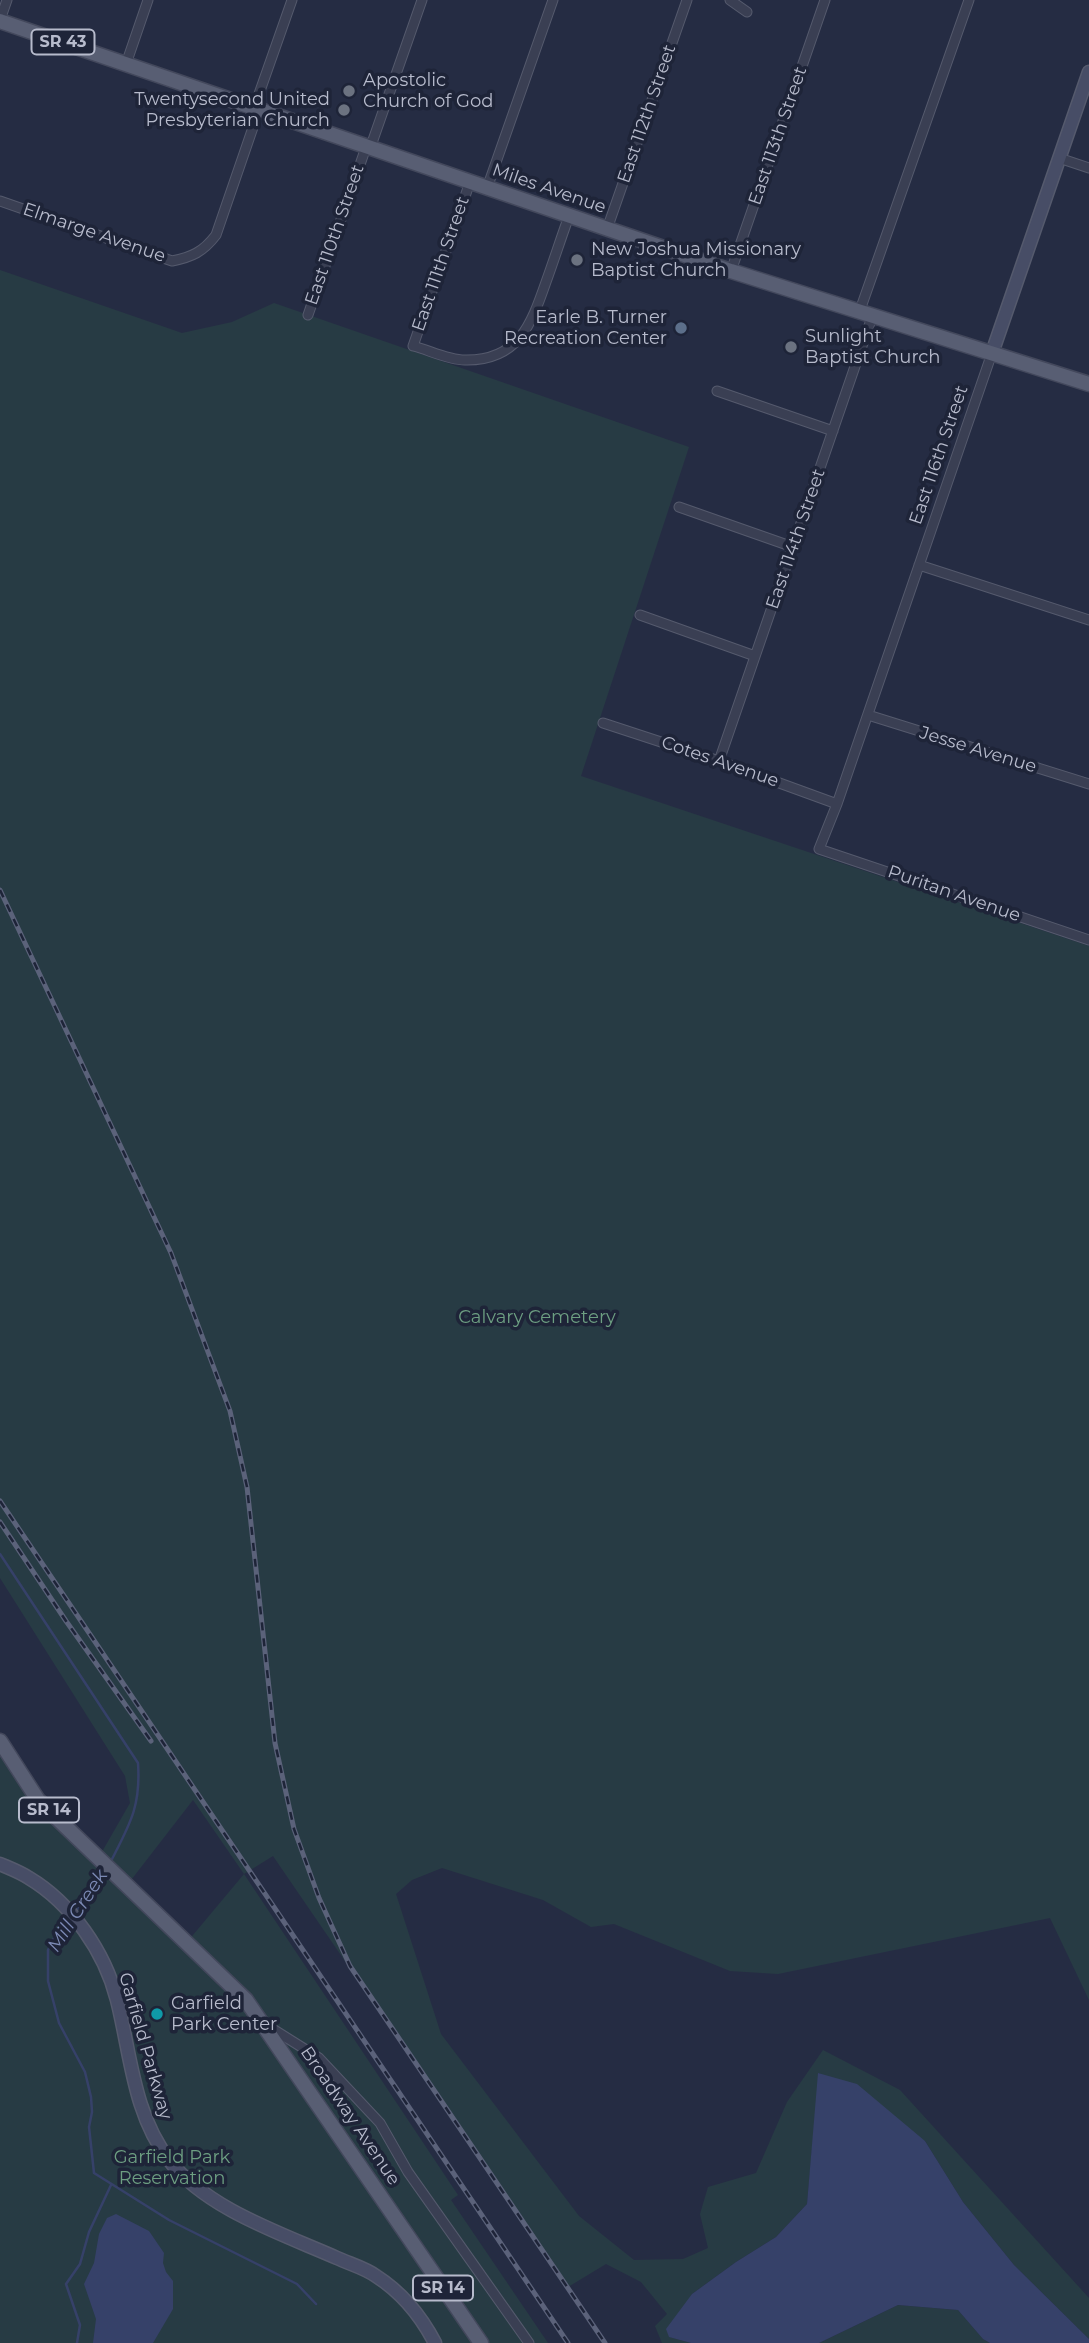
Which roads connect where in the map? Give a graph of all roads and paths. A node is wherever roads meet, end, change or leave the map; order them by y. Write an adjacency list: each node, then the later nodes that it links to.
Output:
1 (7, 0): 11 (street)
2 (148, 0): 12 (street)
3 (292, 0): 14 (street, Elmarge Avenue)
4 (422, 0): 15 (street, East 110th Street)
5 (553, 0): 19 (street, East 111th Street)
6 (687, 0): 22 (street, East 112th Street)
7 (730, 0): 10 (street)
8 (825, 0): 23 (street, East 113th Street)
9 (969, 0): 25 (street, East 114th Street)
10 (747, 12)
11 (0, 20): 12 (main road, Miles Avenue / SR 43)
12 (126, 64): 14 (main road, Miles Avenue / SR 43)
13 (1089, 72): 16 (street, East 116th Street)
14 (256, 109): 15 (main road, Miles Avenue / SR 43); 20 (street, Elmarge Avenue)
15 (368, 147): 18 (main road, Miles Avenue / SR 43); 24 (street, East 110th Street)
16 (1059, 158): 17 (street); 26 (street, East 116th Street)
17 (1089, 168)
18 (470, 182): 19 (main road, Miles Avenue / SR 43); 21 (street, East 111th Street)
19 (486, 188): 21 (main road, Miles Avenue / SR 43)
20 (0, 201)
21 (569, 216): 22 (main road, Miles Avenue / SR 43)
22 (607, 229): 23 (main road, Miles Avenue / SR 43)
23 (731, 271): 25 (main road, Miles Avenue / SR 43)
24 (308, 315)
25 (866, 315): 26 (main road, Miles Avenue / SR 43); 29 (street, East 114th Street)
26 (992, 353): 27 (main road, Miles Avenue / SR 43); 32 (street, East 116th Street)
27 (1089, 384)
28 (717, 391): 29 (street)
29 (833, 430): 31 (street, East 114th Street)
30 (679, 507): 31 (street)
31 (793, 547): 35 (street, East 114th Street)
32 (919, 565): 34 (street); 36 (street, East 116th Street)
33 (640, 615): 35 (street)
34 (1089, 620)
35 (755, 656): 38 (street, East 114th Street)
36 (868, 715): 39 (street, Jesse Avenue); 40 (street, East 116th Street)
37 (603, 723): 38 (street, Cotes Avenue)
38 (719, 761): 40 (street, Cotes Avenue)
39 (1089, 784)
40 (837, 804): 41 (street, East 116th Street)
41 (819, 849): 42 (street, Puritan Avenue)
42 (1089, 940)
43 (0, 1741): 45 (main road, Broadway Avenue / SR 14)
44 (0, 1864): 46 (street, Garfield Parkway)
45 (263, 2024): 47 (main road, Broadway Avenue / SR 14); 48 (street)
46 (435, 2343)
47 (481, 2343)
48 (528, 2343)

